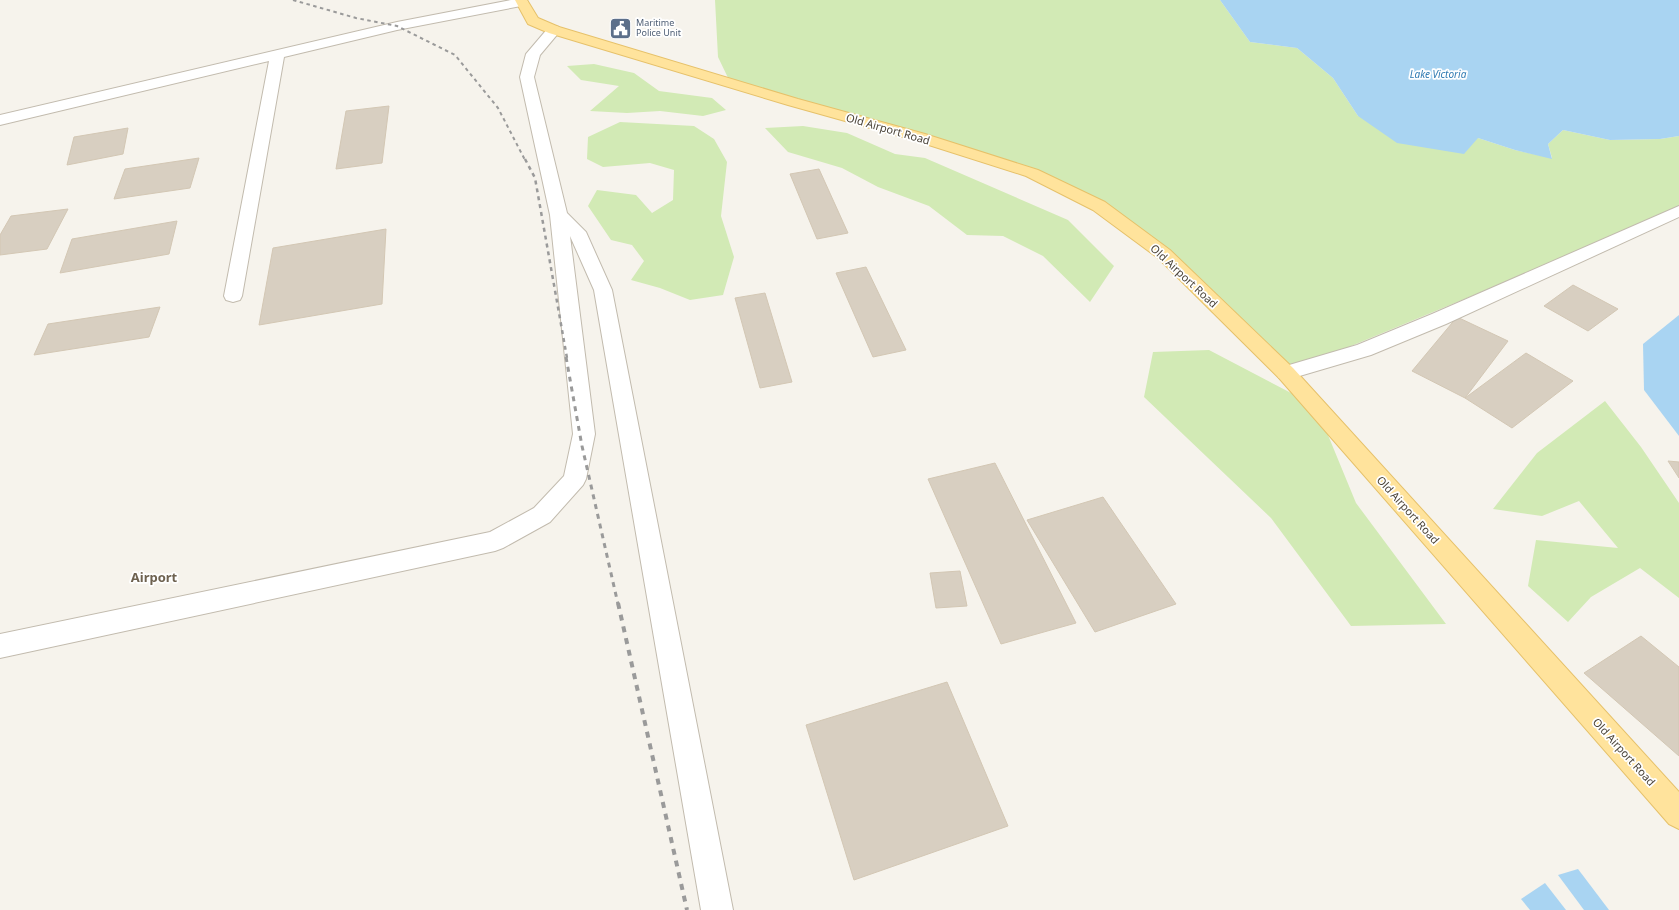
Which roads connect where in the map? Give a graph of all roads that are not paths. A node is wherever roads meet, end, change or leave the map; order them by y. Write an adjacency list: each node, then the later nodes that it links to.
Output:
1 (521, 1): 2 (main road, Old Airport Road); 3 (street)
2 (554, 30): 6 (street); 8 (main road, Old Airport Road)
3 (278, 54): 4 (street); 7 (street)
4 (0, 120)
5 (1679, 211): 8 (street)
6 (559, 215): 9 (street); 11 (street)
7 (233, 296)
8 (1286, 373): 10 (main road, Old Airport Road)
9 (0, 646)
10 (1679, 814)
11 (717, 910)

